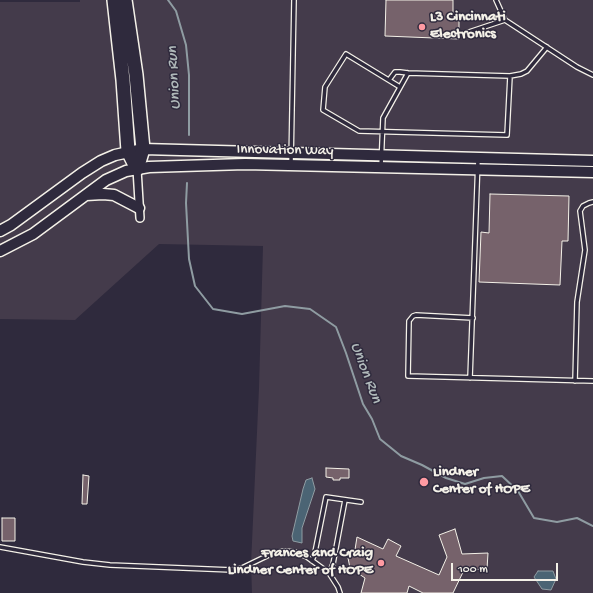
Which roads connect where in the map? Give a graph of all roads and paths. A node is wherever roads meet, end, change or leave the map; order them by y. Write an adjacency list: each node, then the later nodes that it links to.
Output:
1 (114, 0): 15 (highway)
2 (125, 0): 14 (highway)
3 (294, 0): 16 (lane)
4 (496, 0): 5 (lane)
5 (505, 20): 6 (lane); 7 (lane)
6 (466, 33)
7 (547, 47): 9 (lane); 10 (lane)
8 (408, 74): 10 (lane); 11 (lane); 12 (lane)
9 (593, 75)
10 (510, 76): 13 (lane)
11 (389, 80): 12 (lane); 13 (lane)
12 (400, 87): 13 (lane)
13 (383, 132): 17 (lane)
14 (143, 149): 15 (main road, Innovation Way); 16 (main road, Innovation Way); 22 (highway)
15 (128, 151): 22 (highway); 28 (main road, Innovation Way)
16 (291, 154): 17 (main road, Innovation Way); 20 (lane)
17 (382, 156): 18 (main road, Innovation Way); 21 (lane)
18 (478, 158): 19 (main road, Innovation Way); 23 (lane)
19 (593, 161)
20 (291, 165): 21 (main road, Innovation Way); 22 (main road, Innovation Way)
21 (381, 168): 23 (main road, Innovation Way)
22 (137, 169): 25 (main road, Innovation Way); 27 (street)
23 (477, 170): 24 (main road, Innovation Way); 30 (lane)
24 (593, 172)
25 (86, 195): 27 (main road); 29 (main road, Innovation Way)
26 (593, 202): 32 (lane)
27 (139, 213)
28 (0, 230)
29 (0, 251)
30 (473, 318): 31 (lane); 31 (lane)
31 (470, 378): 32 (lane)
32 (575, 381): 33 (lane)
33 (593, 382)
34 (345, 500): 35 (lane); 37 (lane); 38 (lane)
35 (362, 502)
36 (0, 547): 37 (lane)
37 (312, 561): 38 (lane)
38 (329, 573): 39 (lane)
39 (340, 593)

